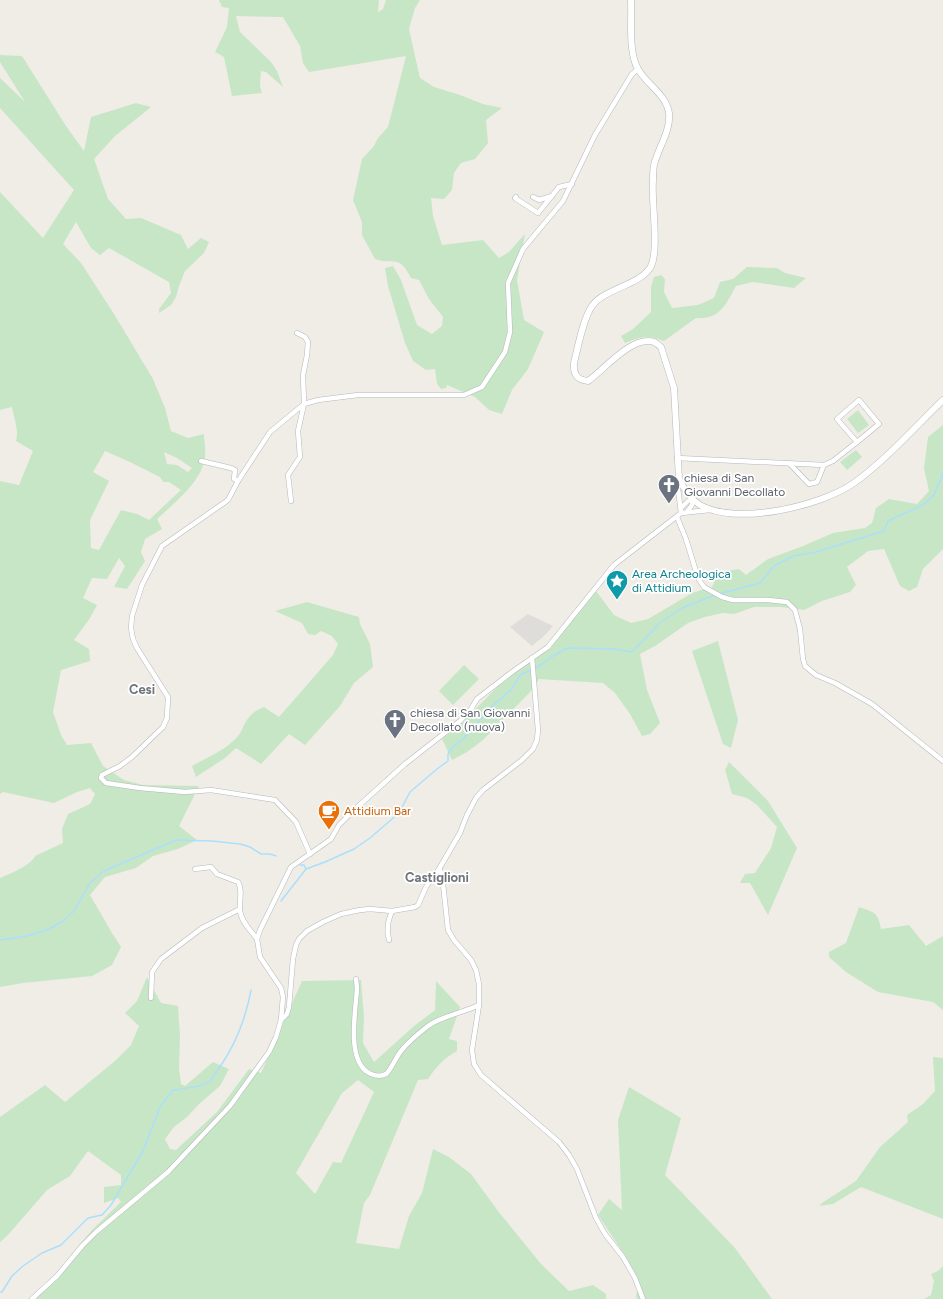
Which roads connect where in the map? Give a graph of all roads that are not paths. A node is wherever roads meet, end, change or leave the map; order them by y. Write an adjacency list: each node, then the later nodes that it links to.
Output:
1 (631, 0): 2 (main road)
2 (638, 69): 3 (street); 11 (main road)
3 (572, 184): 5 (street); 9 (street)
4 (516, 196): 5 (street)
5 (552, 196): 6 (street)
6 (533, 198)
7 (297, 333): 9 (street)
8 (943, 400): 19 (main road)
9 (304, 404): 16 (street); 18 (street)
10 (857, 442): 10 (street); 14 (street)
11 (677, 458): 13 (street); 15 (main road)
12 (201, 461): 16 (street)
13 (789, 463): 14 (street); 14 (street)
14 (824, 465)
15 (679, 479): 17 (main road); 20 (street)
16 (238, 481): 25 (street)
17 (693, 499): 19 (main road); 20 (street); 21 (street)
18 (291, 501)
19 (712, 510): 21 (street)
20 (681, 511): 21 (street); 22 (street)
21 (687, 512)
22 (677, 517): 23 (street); 24 (street)
23 (532, 660): 25 (street); 27 (street)
24 (943, 761)
25 (310, 854): 30 (street)
26 (195, 868): 28 (street)
27 (439, 869): 29 (street); 34 (street)
28 (240, 909): 30 (street); 33 (street)
29 (392, 910): 31 (street); 35 (street)
30 (257, 939): 35 (street)
31 (389, 940)
32 (356, 979): 34 (street)
33 (151, 998)
34 (479, 1005): 37 (street)
35 (281, 1020): 36 (street)
36 (32, 1299)
37 (642, 1299)

